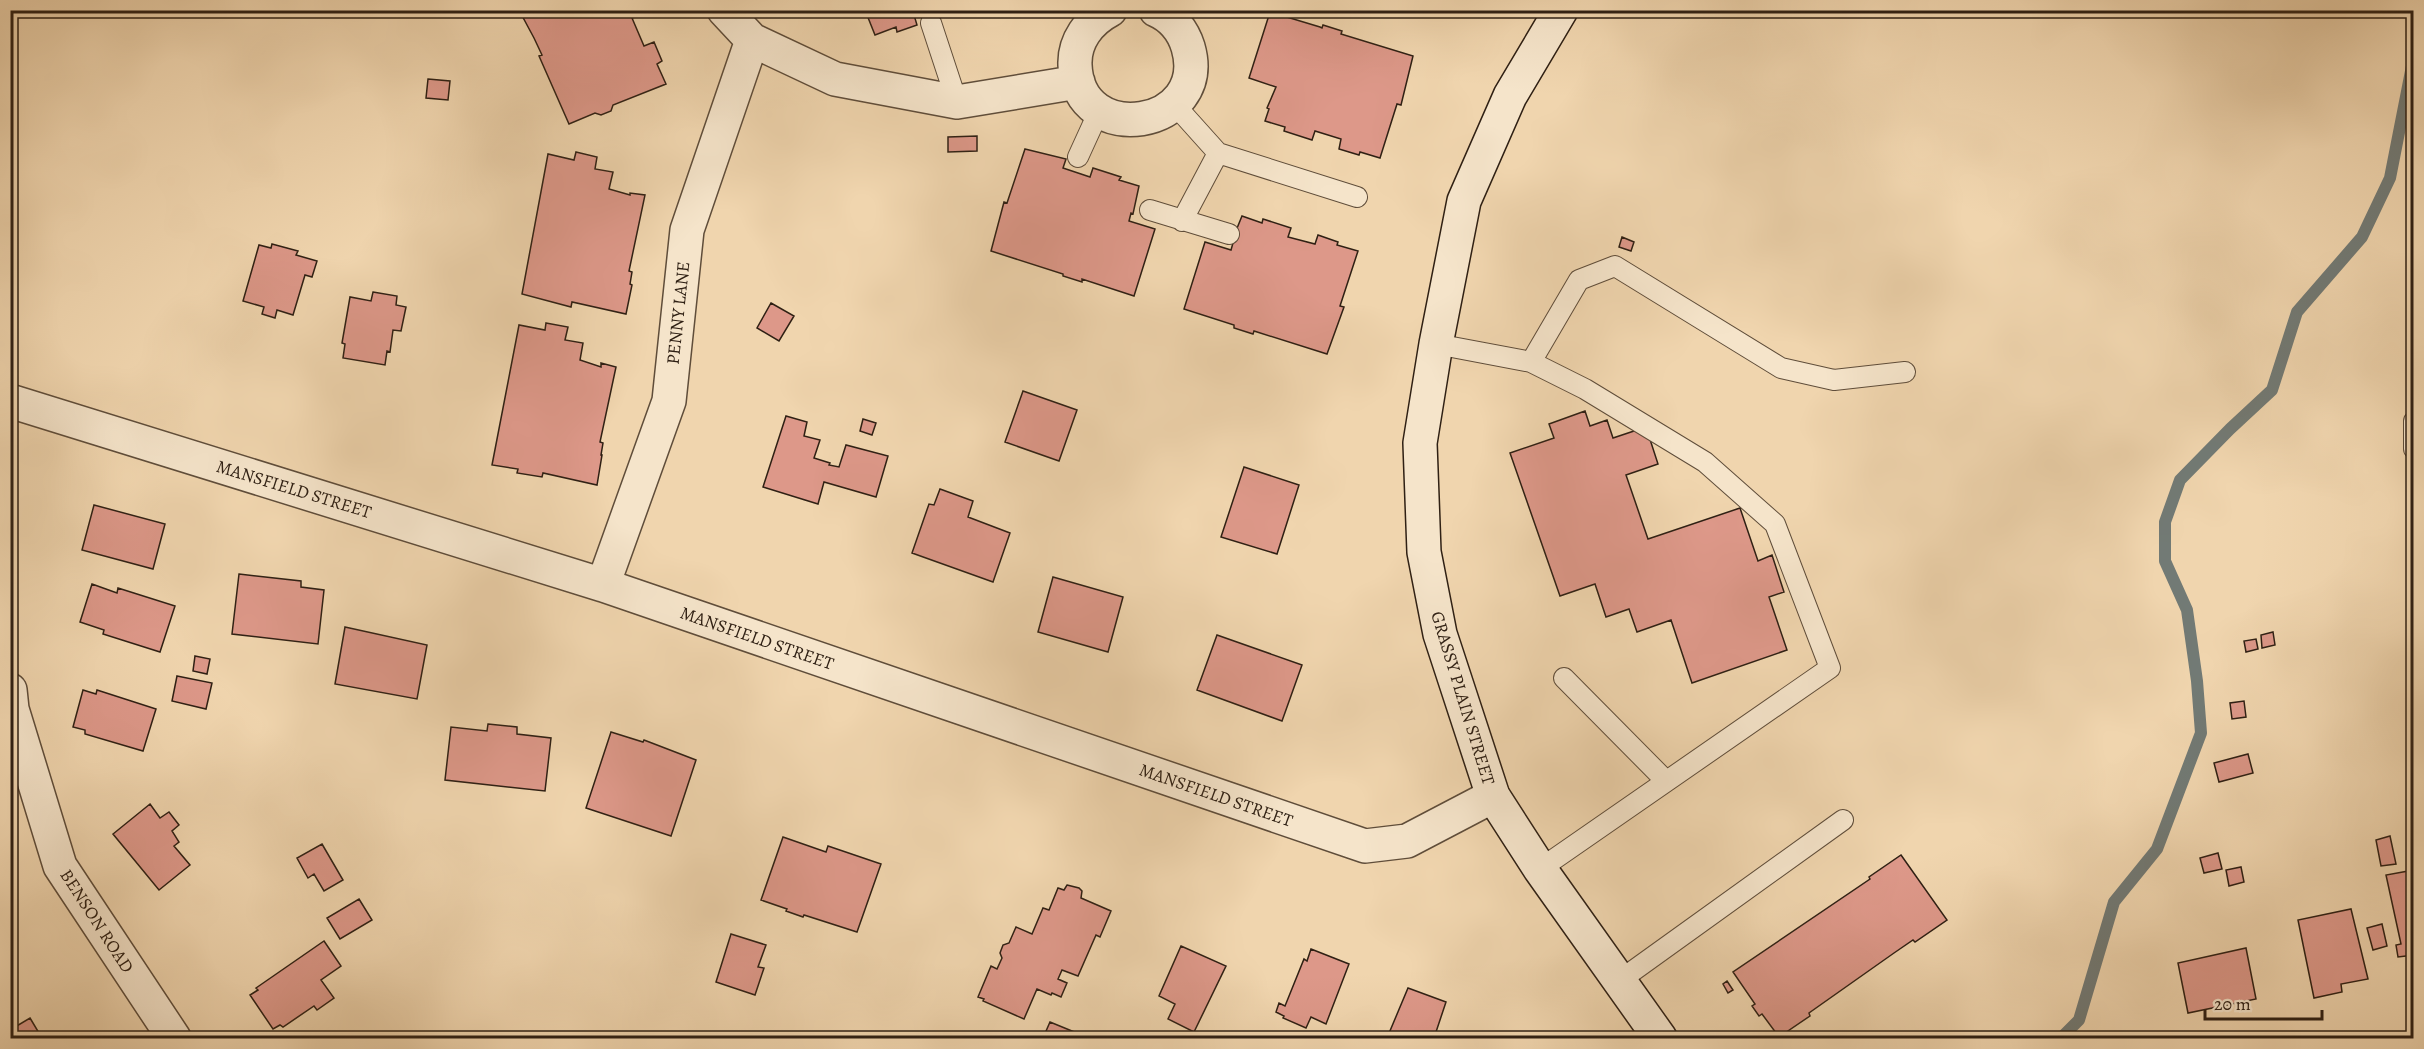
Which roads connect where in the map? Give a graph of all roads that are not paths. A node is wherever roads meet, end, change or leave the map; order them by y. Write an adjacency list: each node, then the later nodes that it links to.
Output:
1 (724, 10): 6 (street)
2 (1562, 10): 17 (street, GRASSY PLAIN STREET)
3 (1160, 11): 9 (street)
4 (1096, 13): 7 (street)
5 (931, 23): 8 (lane)
6 (752, 40): 8 (street); 23 (street, PENNY LANE)
7 (1078, 82): 8 (street); 10 (street)
8 (957, 102)
9 (1174, 104): 10 (street); 11 (lane)
10 (1099, 111): 12 (lane)
11 (1218, 153): 13 (lane); 15 (lane)
12 (1078, 157)
13 (1357, 197)
14 (1150, 210): 15 (lane)
15 (1182, 221): 16 (lane)
16 (1229, 234)
17 (1436, 344): 18 (lane); 27 (street, GRASSY PLAIN STREET)
18 (1531, 362): 19 (lane); 26 (lane)
19 (1905, 372)
20 (10, 401): 23 (street, MANSFIELD STREET)
21 (2414, 421): 22 (lane)
22 (2414, 449)
23 (603, 585): 27 (street, MANSFIELD STREET)
24 (1564, 678): 26 (lane)
25 (10, 690): 31 (street, BENSON ROAD)
26 (1666, 781): 29 (lane)
27 (1493, 796): 29 (street, GRASSY PLAIN STREET)
28 (1843, 820): 30 (lane)
29 (1540, 869): 30 (street, GRASSY PLAIN STREET)
30 (1619, 981): 32 (street, GRASSY PLAIN STREET)
31 (174, 1038)
32 (1660, 1038)

